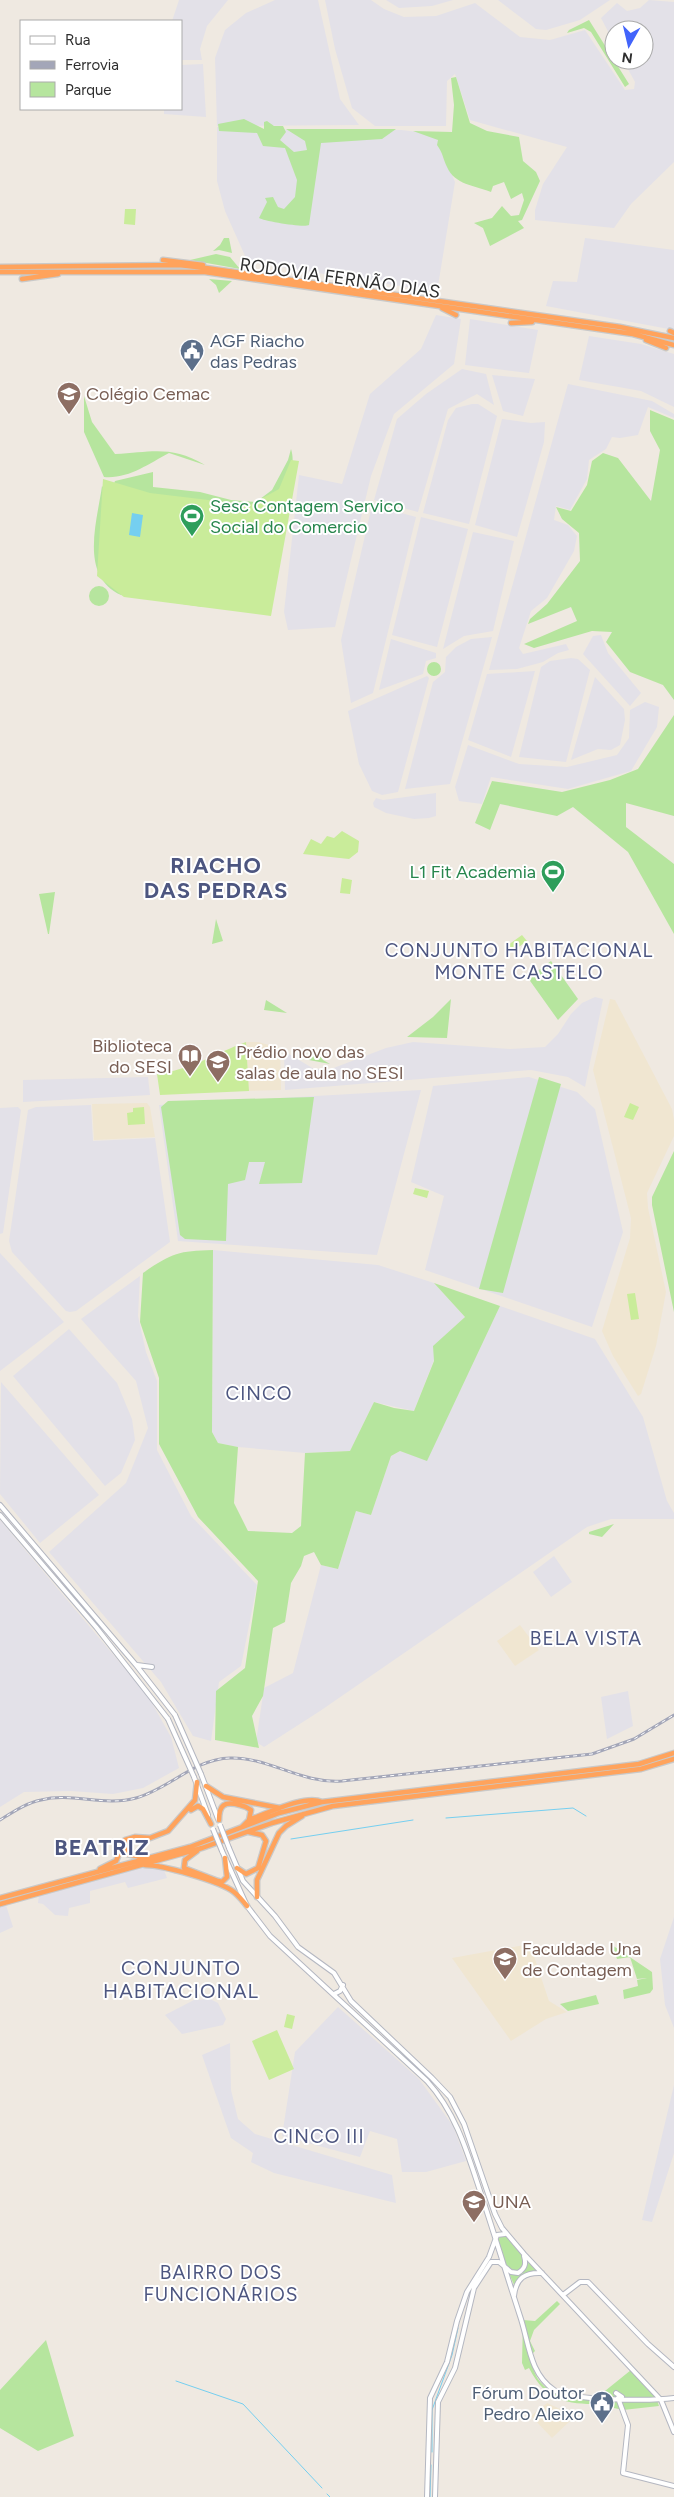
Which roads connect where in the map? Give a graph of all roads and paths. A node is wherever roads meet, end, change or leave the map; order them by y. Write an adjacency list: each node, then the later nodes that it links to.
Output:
1 (163, 260): 3 (highway)
2 (0, 267): 3 (highway, RODOVIA FERNÃO DIAS)
3 (231, 271): 7 (highway, RODOVIA FERNÃO DIAS)
4 (0, 272): 5 (highway, RODOVIA FERNÃO DIAS)
5 (70, 272): 6 (highway); 9 (highway, RODOVIA FERNÃO DIAS)
6 (22, 279)
7 (372, 292): 8 (highway); 14 (highway, RODOVIA FERNÃO DIAS)
8 (404, 292)
9 (438, 306): 10 (highway); 11 (highway, RODOVIA FERNÃO DIAS)
10 (456, 315)
11 (542, 321): 12 (highway); 13 (highway, RODOVIA FERNÃO DIAS)
12 (511, 323)
13 (633, 334): 15 (highway, RODOVIA FERNÃO DIAS); 16 (highway)
14 (674, 338)
15 (674, 344)
16 (666, 348)
17 (0, 1505): 19 (main road)
18 (0, 1515): 23 (main road, bridge)
19 (136, 1665): 20 (main road); 24 (main road, bridge)
20 (152, 1667)
21 (674, 1752): 25 (highway)
22 (674, 1759): 27 (highway)
23 (196, 1780): 30 (main road); 38 (highway)
24 (206, 1786): 26 (highway); 29 (main road)
25 (322, 1802): 26 (highway); 31 (highway)
26 (280, 1808): 28 (highway)
27 (309, 1812): 32 (highway); 40 (highway)
28 (249, 1820): 29 (highway); 31 (highway)
29 (219, 1823): 37 (main road, bridge)
30 (211, 1824): 34 (highway); 35 (main road, bridge)
31 (242, 1827): 34 (highway)
32 (248, 1832): 33 (highway); 37 (highway)
33 (202, 1848): 35 (highway); 36 (highway)
34 (144, 1858): 38 (highway)
35 (225, 1858): 42 (main road)
36 (136, 1866): 41 (highway); 42 (highway)
37 (237, 1868): 40 (main road)
38 (90, 1873): 39 (highway)
39 (0, 1898)
40 (257, 1898): 43 (main road)
41 (0, 1904)
42 (247, 1906): 44 (main road)
43 (343, 1985): 44 (main road); 45 (main road)
44 (334, 1994): 46 (main road)
45 (507, 2235): 46 (main road); 47 (main road)
46 (495, 2238): 48 (main road); 65 (main road)
47 (524, 2254): 48 (main road); 49 (main road)
48 (504, 2267): 53 (main road); 66 (main road)
49 (542, 2273): 52 (main road); 53 (main road)
50 (578, 2283): 51 (main road); 52 (main road); 54 (main road)
51 (584, 2288)
52 (563, 2295): 61 (main road)
53 (514, 2298): 55 (main road)
54 (674, 2367)
55 (553, 2390): 57 (main road); 58 (main road); 62 (main road)
56 (616, 2393): 59 (main road)
57 (544, 2396)
58 (618, 2398): 59 (main road); 64 (main road)
59 (624, 2398): 61 (main road)
60 (674, 2398): 61 (main road)
61 (661, 2400): 63 (main road)
62 (550, 2401)
63 (674, 2432)
64 (674, 2486)
65 (426, 2497)
66 (435, 2497)

